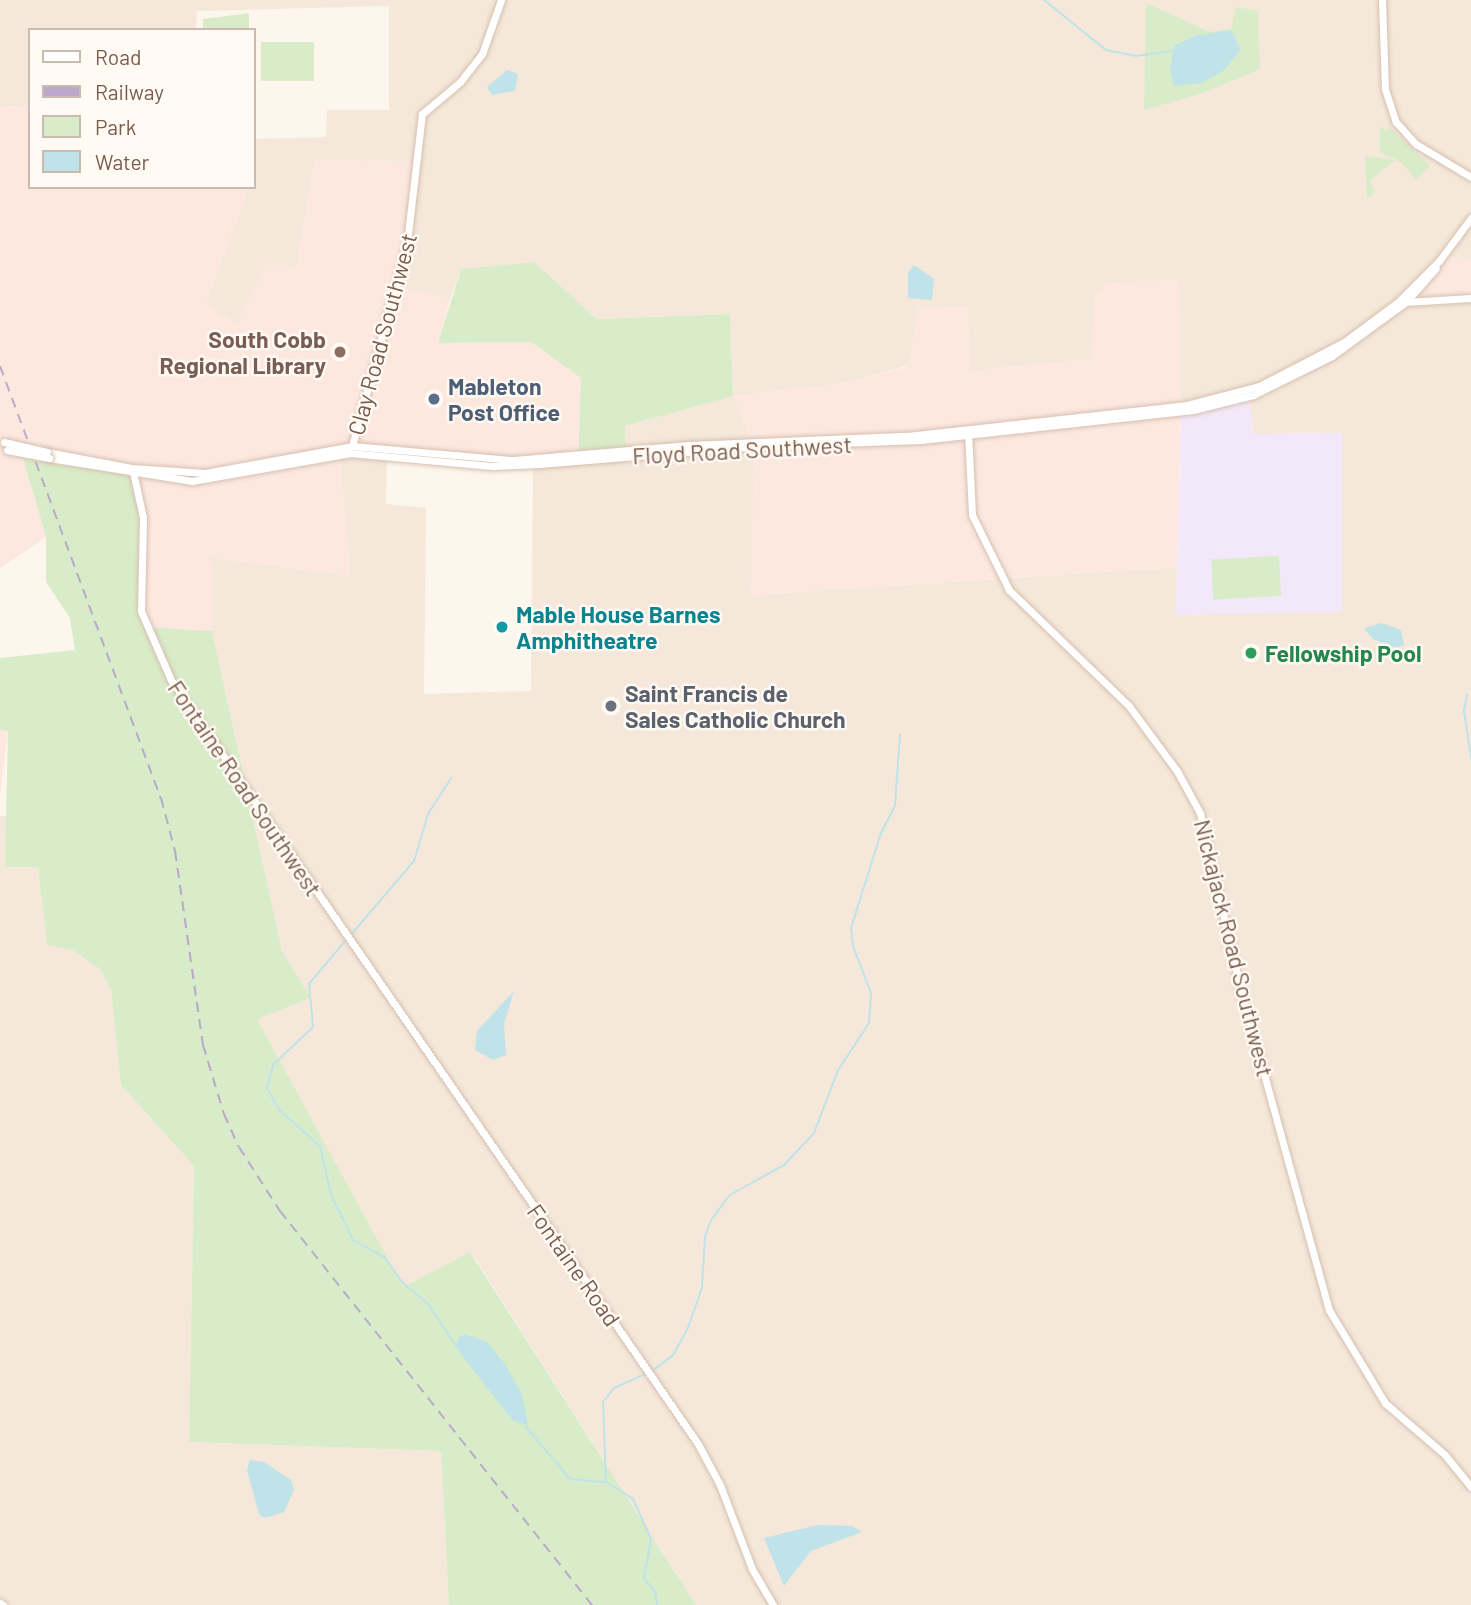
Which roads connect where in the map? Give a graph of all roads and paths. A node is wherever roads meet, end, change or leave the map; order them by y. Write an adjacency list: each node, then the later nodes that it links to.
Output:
1 (501, 0): 14 (main road, Clay Road Southwest)
2 (1382, 0): 3 (main road)
3 (1471, 177)
4 (1471, 218): 5 (main road, Floyd Road Southwest)
5 (1439, 261): 6 (main road, Floyd Road Southwest); 10 (main road, Floyd Road Southwest)
6 (1423, 286): 8 (main road); 10 (main road, Floyd Road Southwest)
7 (1471, 298): 8 (main road)
8 (1441, 299): 9 (main road)
9 (1425, 301): 10 (main road); 11 (main road)
10 (1402, 302): 11 (main road, Floyd Road Southwest); 12 (main road, Floyd Road Southwest)
11 (1387, 318): 12 (main road, Floyd Road Southwest)
12 (968, 433): 14 (main road, Floyd Road Southwest); 15 (main road, Floyd Road Southwest); 17 (main road, Nickajack Road Southwest)
13 (3, 445): 15 (main road, Floyd Road Southwest, bridge)
14 (352, 446): 15 (main road, Floyd Road Southwest)
15 (133, 472): 16 (main road, Fontaine Road Southwest)
16 (349, 939): 18 (main road, Fontaine Road)
17 (1471, 1487)
18 (773, 1605)

